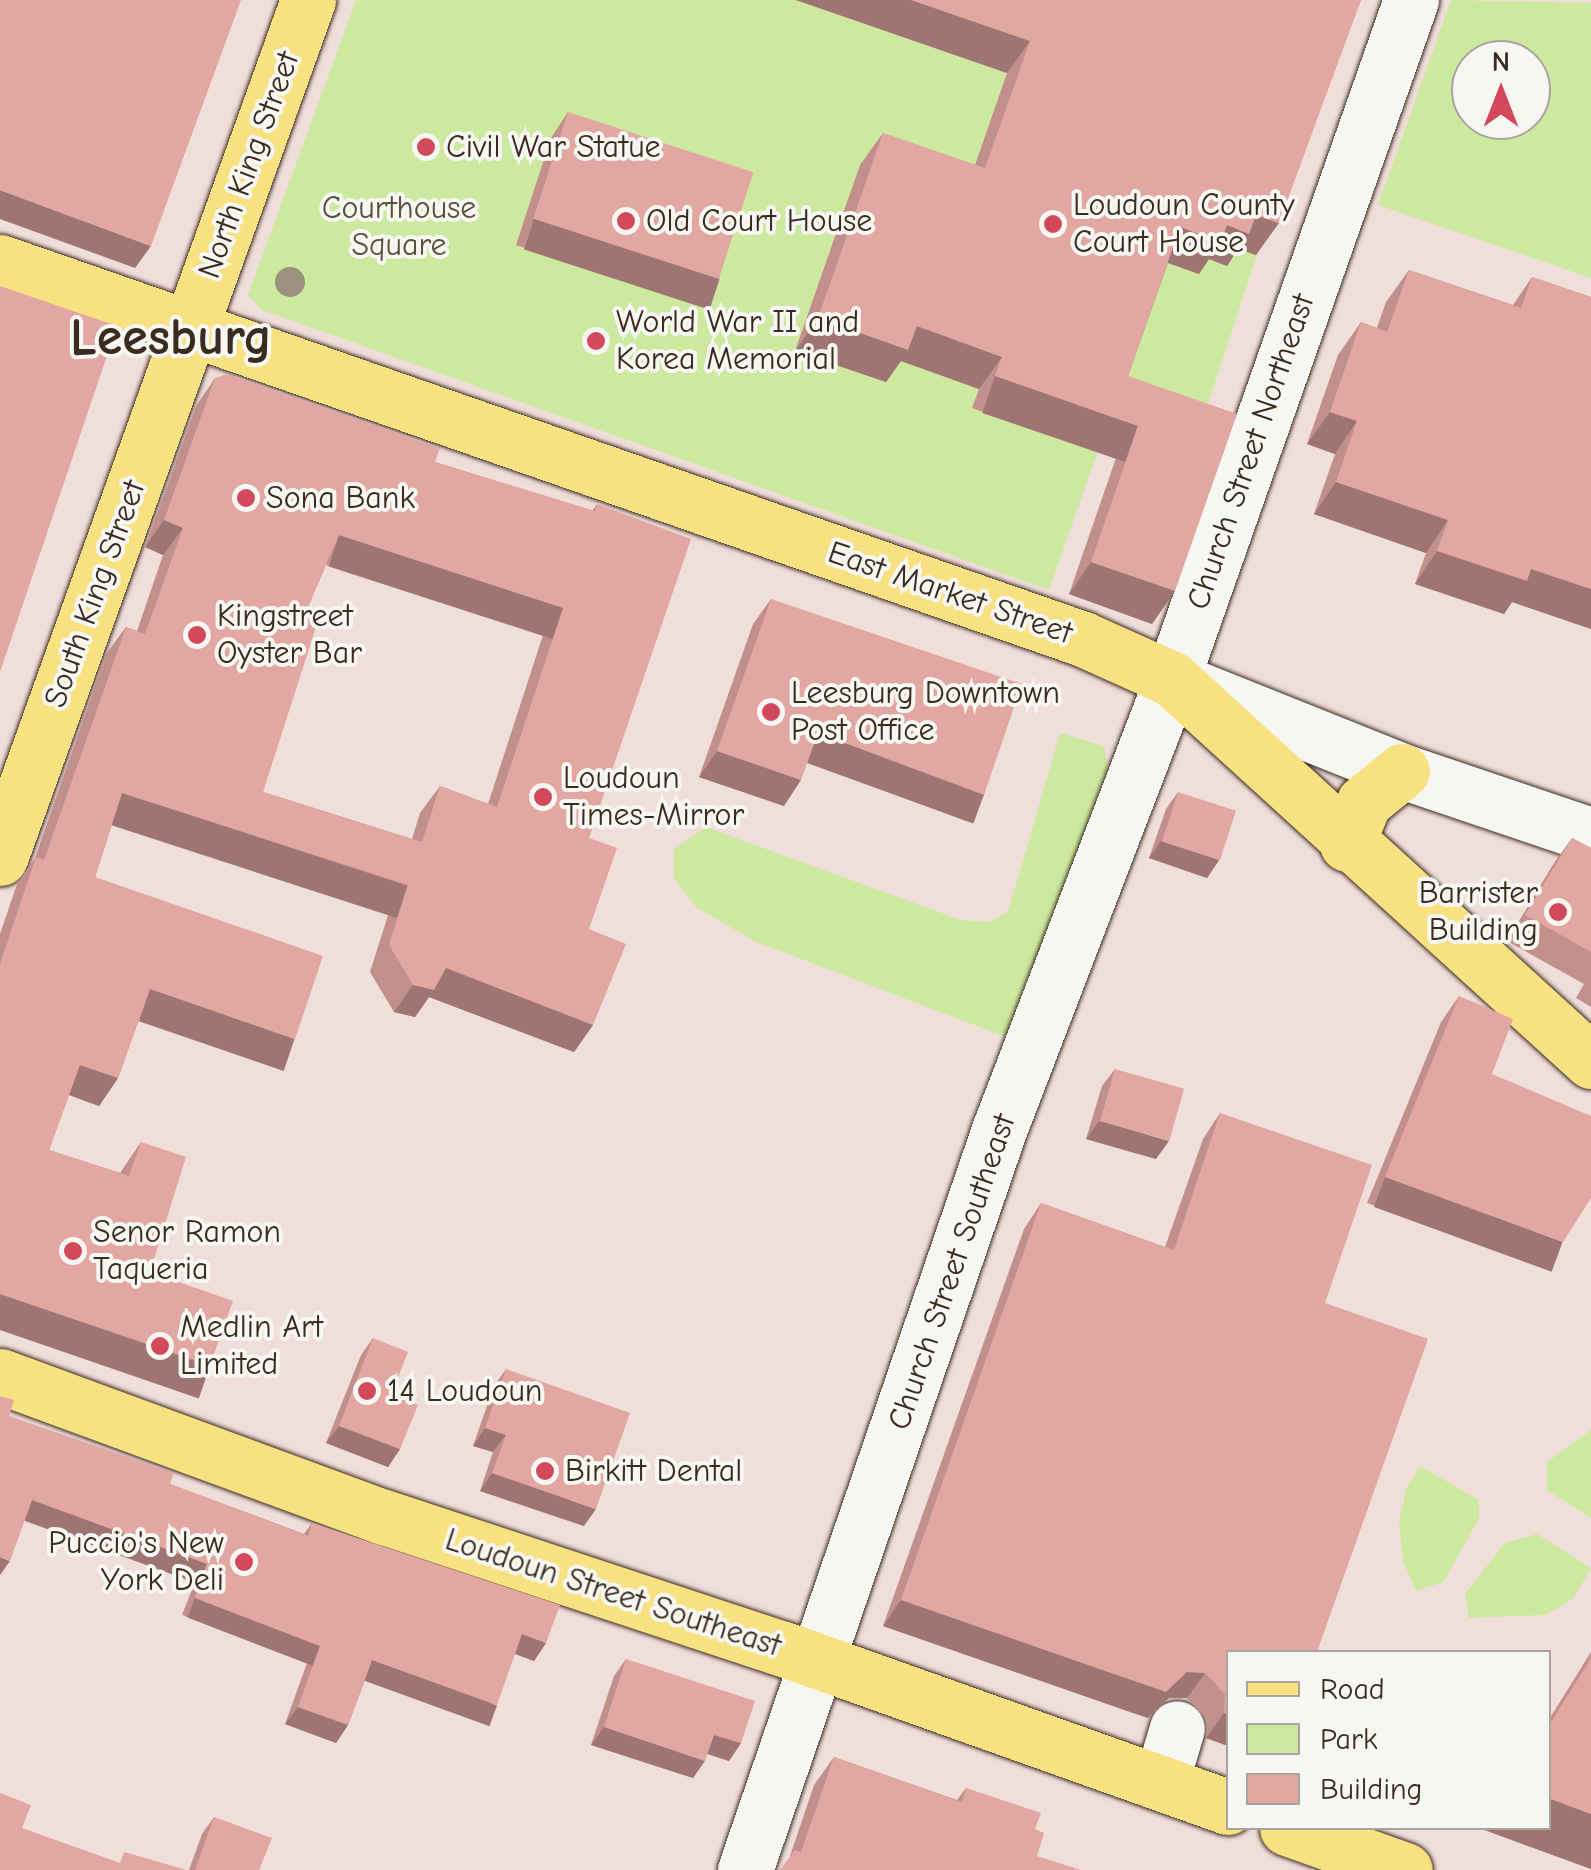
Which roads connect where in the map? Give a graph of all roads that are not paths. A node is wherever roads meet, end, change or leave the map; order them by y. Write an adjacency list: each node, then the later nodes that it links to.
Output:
1 (308, 0): 4 (main road, North King Street)
2 (1411, 0): 5 (street, Church Street Northeast)
3 (0, 262): 4 (main road, East Market Street)
4 (189, 330): 5 (main road, East Market Street); 9 (main road, South King Street)
5 (1172, 679): 6 (street); 8 (main road, East Market Street); 12 (street, Church Street Southeast)
6 (1402, 771): 7 (street); 8 (main road)
7 (1591, 836)
8 (1347, 844): 10 (main road, East Market Street)
9 (0, 858)
10 (1591, 1061)
11 (0, 1376): 12 (main road, Loudoun Street Southeast)
12 (820, 1662): 14 (main road, Loudoun Street Southeast); 17 (street, Church Street Southeast)
13 (1176, 1728): 14 (street)
14 (1161, 1782): 15 (main road, Loudoun Street Southeast)
15 (1226, 1805)
16 (1292, 1830): 18 (main road)
17 (744, 1870)
18 (1405, 1870)

